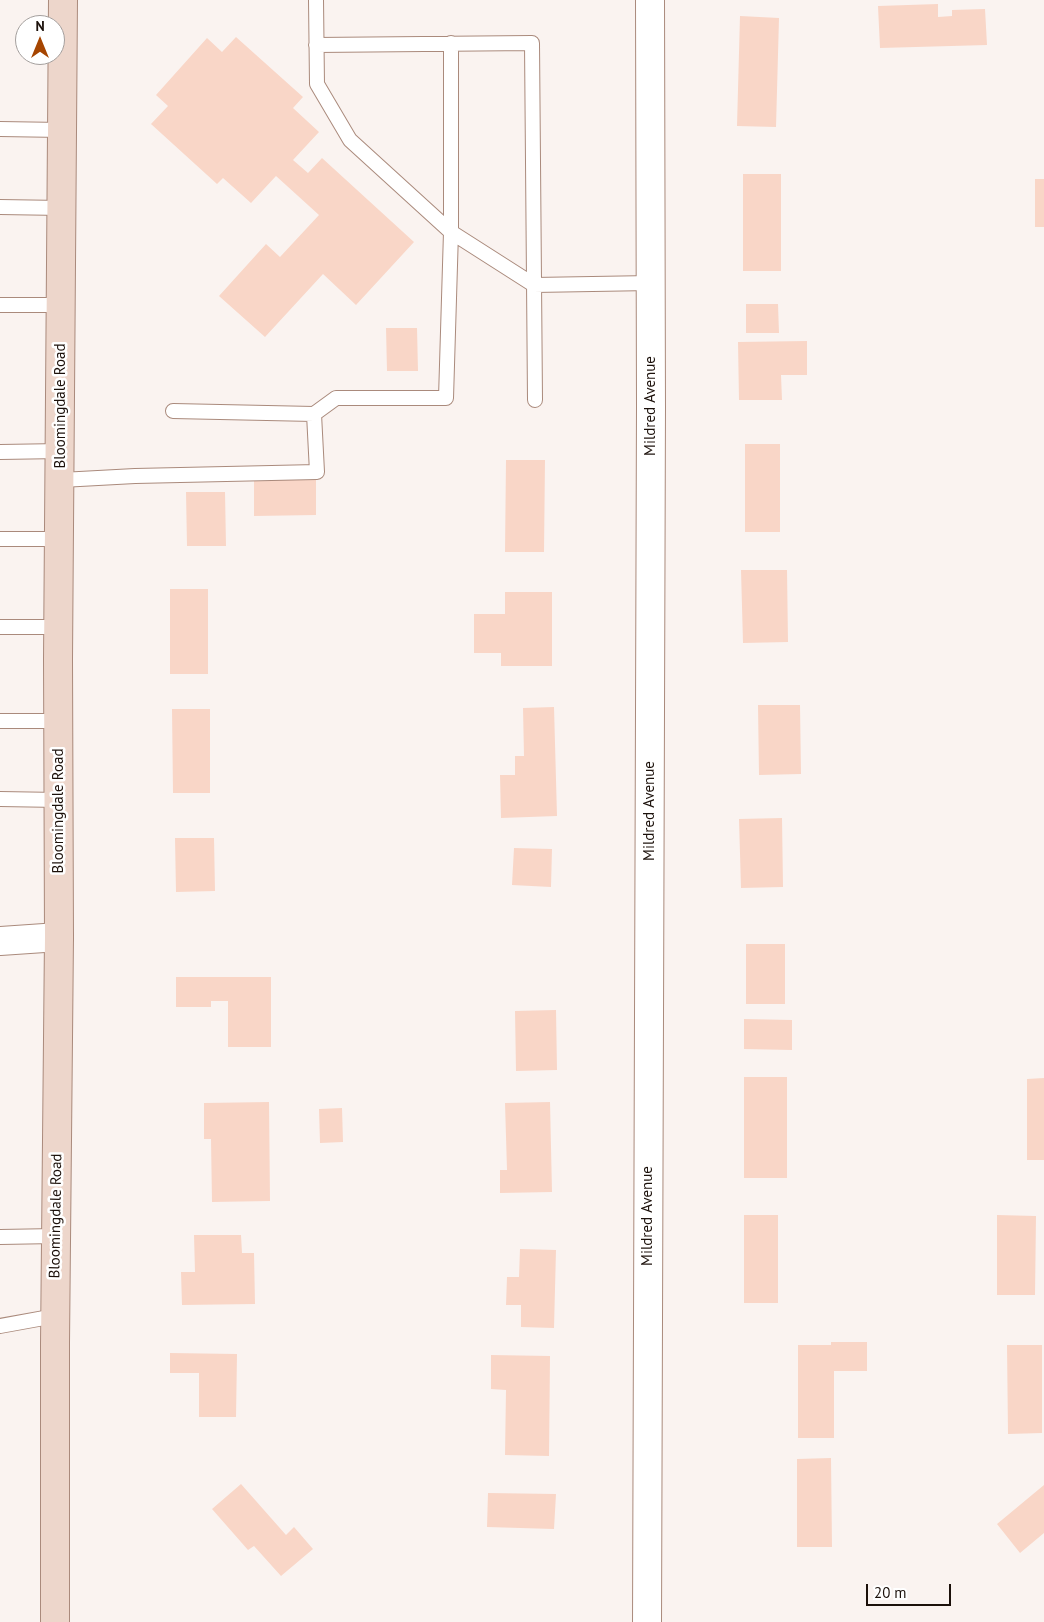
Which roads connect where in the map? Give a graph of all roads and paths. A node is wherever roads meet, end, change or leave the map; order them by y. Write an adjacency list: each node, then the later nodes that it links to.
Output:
1 (63, 0): 7 (main road, Bloomingdale Road)
2 (316, 0): 5 (lane)
3 (650, 0): 11 (street, Mildred Avenue)
4 (451, 43): 5 (lane); 10 (lane); 12 (lane)
5 (316, 45): 10 (lane)
6 (0, 129): 7 (lane)
7 (62, 130): 9 (main road, Bloomingdale Road)
8 (0, 207): 9 (lane)
9 (62, 208): 14 (main road, Bloomingdale Road)
10 (450, 232): 12 (lane); 17 (lane)
11 (651, 283): 12 (lane); 36 (street, Mildred Avenue)
12 (534, 285): 15 (lane)
13 (0, 305): 14 (lane)
14 (61, 305): 18 (main road, Bloomingdale Road)
15 (535, 400)
16 (172, 411): 17 (lane)
17 (314, 414): 20 (lane)
18 (60, 451): 19 (lane); 20 (main road, Bloomingdale Road)
19 (0, 452)
20 (60, 480): 22 (main road, Bloomingdale Road)
21 (0, 538): 22 (lane)
22 (60, 539): 24 (main road, Bloomingdale Road)
23 (0, 627): 24 (lane)
24 (59, 627): 26 (main road, Bloomingdale Road)
25 (0, 721): 26 (lane)
26 (58, 721): 28 (main road, Bloomingdale Road)
27 (0, 799): 28 (lane)
28 (59, 800): 29 (main road, Bloomingdale Road)
29 (59, 937): 30 (street); 31 (main road, Bloomingdale Road)
30 (0, 941)
31 (56, 1236): 32 (lane); 33 (main road, Bloomingdale Road)
32 (0, 1237)
33 (55, 1316): 34 (lane); 35 (main road, Bloomingdale Road)
34 (0, 1326)
35 (55, 1622)
36 (647, 1622)

